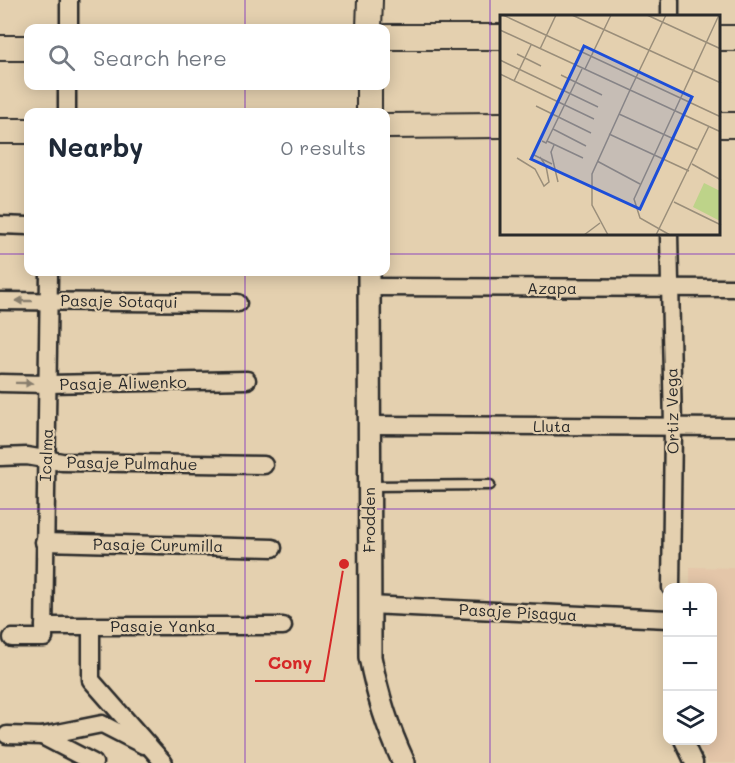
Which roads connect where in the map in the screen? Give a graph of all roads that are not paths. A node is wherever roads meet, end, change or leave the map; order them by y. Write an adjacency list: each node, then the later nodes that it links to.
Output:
1 (69, 0): 3 (street)
2 (370, 0): 4 (main road)
3 (69, 24)
4 (369, 24)
5 (390, 37): 6 (main road)
6 (500, 37)
7 (0, 48): 8 (main road)
8 (24, 48)
9 (68, 90): 11 (street)
10 (369, 90): 12 (main road)
11 (67, 108)
12 (369, 108)
13 (735, 124): 15 (main road)
14 (500, 125): 16 (main road)
15 (720, 125)
16 (390, 126)
17 (0, 131): 18 (main road)
18 (24, 131)
19 (0, 225): 20 (street)
20 (24, 226)
21 (669, 236): 25 (street, Ortiz Vega)
22 (49, 276): 27 (street, Icalma)
23 (369, 279): 25 (street, Azapa); 32 (street, Frodden)
24 (735, 288): 25 (street, Azapa)
25 (669, 289): 33 (street, Ortiz Vega)
26 (0, 301): 27 (street, Pasaje Sotaqui, one-way to 26)
27 (49, 301): 28 (street, Pasaje Sotaqui); 31 (street, Icalma)
28 (238, 303)
29 (247, 380): 31 (street, Pasaje Aliwenko)
30 (0, 383): 31 (street, Pasaje Aliwenko, one-way to 31)
31 (48, 384): 36 (street, Icalma)
32 (369, 425): 33 (street, Lluta); 39 (street, Frodden)
33 (673, 427): 34 (street, Lluta); 42 (street, Ortiz Vega)
34 (735, 427)
35 (0, 457): 36 (street, Pasaje Pulmahue)
36 (45, 460): 37 (street, Pasaje Pulmahue); 40 (street, Icalma)
37 (264, 465)
38 (490, 485): 39 (lane)
39 (369, 486): 43 (street, Frodden)
40 (44, 542): 41 (street, Pasaje Curumilla); 47 (street, Icalma)
41 (273, 548)
42 (671, 583)
43 (369, 605): 44 (street, Pasaje Pisagua); 55 (street, Frodden)
44 (663, 620)
45 (91, 626): 46 (street, Pasaje Yanka); 47 (street, Pasaje Yanka); 52 (street)
46 (283, 626)
47 (44, 632): 48 (street, Pasaje Yanka)
48 (12, 638)
49 (7, 735): 50 (street)
50 (42, 736): 52 (street); 53 (street)
51 (685, 745): 56 (street)
52 (152, 749): 54 (street)
53 (94, 763)
54 (164, 763)
55 (404, 763)
56 (694, 763)

